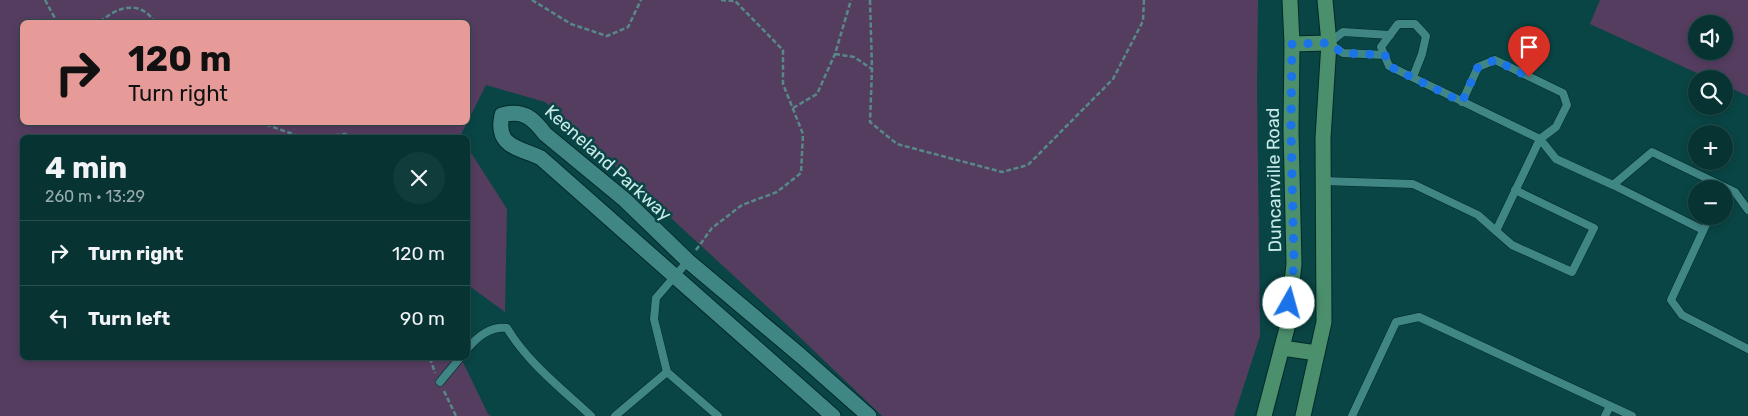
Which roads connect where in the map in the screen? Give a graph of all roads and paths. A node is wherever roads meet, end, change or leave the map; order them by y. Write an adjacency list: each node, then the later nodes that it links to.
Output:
1 (45, 0): 10 (path)
2 (532, 0): 3 (path)
3 (641, 0)
4 (720, 0): 21 (path)
5 (851, 0): 16 (path)
6 (870, 0): 18 (path)
7 (1144, 0): 18 (path)
8 (1290, 0): 15 (main road, Duncanville Road)
9 (1325, 0): 14 (main road)
10 (56, 20)
11 (103, 20): 12 (path)
12 (153, 20)
13 (1390, 35): 14 (lane); 17 (lane); 19 (lane)
14 (1328, 43): 15 (main road); 17 (lane); 26 (main road)
15 (1292, 44): 37 (main road, Duncanville Road)
16 (835, 54): 18 (path); 21 (path)
17 (1385, 55): 19 (lane)
18 (872, 68)
19 (1413, 77): 20 (lane)
20 (1462, 102): 24 (lane); 24 (lane)
21 (793, 108): 34 (path)
22 (267, 125): 23 (path)
23 (296, 135)
24 (1540, 139): 27 (lane); 28 (lane)
25 (1709, 180): 27 (lane)
26 (1324, 181): 33 (lane); 39 (main road)
27 (1614, 185): 32 (lane)
28 (1515, 190): 33 (lane); 33 (lane)
29 (1733, 191): 30 (lane)
30 (1748, 210)
31 (1706, 225): 32 (lane)
32 (1703, 230): 38 (lane)
33 (1496, 231)
34 (688, 261): 35 (lane); 35 (street, Keeneland Parkway); 48 (street, Keeneland Parkway)
35 (675, 276): 41 (lane); 47 (street, Keeneland Parkway)
36 (470, 346): 44 (lane)
37 (1282, 348): 39 (main road); 49 (main road, Duncanville Road)
38 (1748, 349)
39 (1317, 353): 50 (main road)
40 (458, 360): 42 (lane)
41 (667, 372): 45 (lane); 46 (lane)
42 (440, 382)
43 (1610, 406): 51 (lane); 52 (lane); 53 (lane)
44 (591, 416)
45 (615, 416)
46 (718, 416)
47 (833, 416)
48 (869, 416)
49 (1264, 416)
50 (1303, 416)
51 (1352, 416)
52 (1605, 416)
53 (1632, 416)

